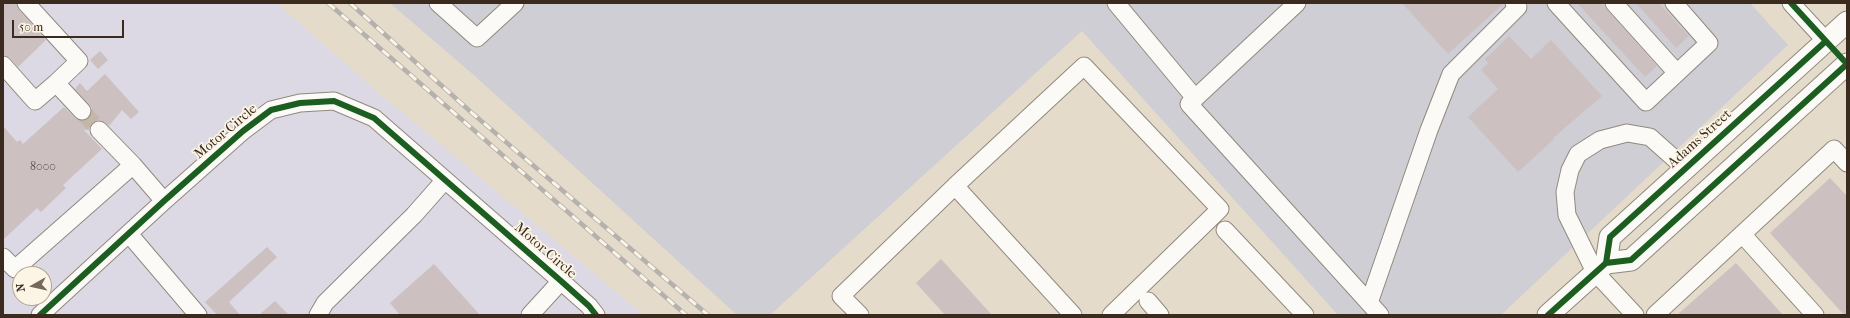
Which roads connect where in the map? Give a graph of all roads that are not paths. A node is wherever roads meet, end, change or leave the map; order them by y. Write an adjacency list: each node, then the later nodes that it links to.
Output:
1 (26, 3): 16 (street)
2 (438, 3): 3 (street)
3 (515, 3)
4 (1116, 3): 17 (street)
5 (1297, 3): 17 (street)
6 (1514, 3): 33 (street)
7 (1556, 3): 15 (street)
8 (1614, 3): 15 (street)
9 (1791, 3): 12 (street)
10 (1678, 4): 15 (street)
11 (1847, 22): 12 (main road, Adams Street)
12 (1826, 41): 13 (main road); 22 (main road, Adams Street)
13 (1847, 64): 30 (main road)
14 (3, 65): 16 (street)
15 (1677, 73)
16 (56, 83): 18 (street)
17 (1195, 98): 33 (street)
18 (82, 111)
19 (99, 130): 21 (street)
20 (1847, 163): 28 (street)
21 (133, 165): 25 (street); 29 (street)
22 (1686, 169): 30 (main road, Adams Street); 30 (street)
23 (445, 180): 25 (street, Motor Circle); 31 (street, Motor Circle); 36 (street)
24 (955, 186): 39 (street); 40 (street); 41 (street)
25 (164, 201): 27 (street, Motor Circle)
26 (1225, 230): 43 (street)
27 (129, 234): 34 (street, Motor Circle); 35 (street)
28 (1742, 234): 46 (street); 47 (street)
29 (3, 257)
30 (1600, 268): 44 (main road); 45 (street)
31 (561, 281): 37 (street); 38 (street, Motor Circle)
32 (1148, 301): 42 (street)
33 (1375, 309)
34 (40, 315)
35 (198, 315)
36 (318, 315)
37 (530, 315)
38 (596, 315)
39 (860, 315)
40 (1073, 315)
41 (1111, 315)
42 (1160, 315)
43 (1305, 315)
44 (1548, 315)
45 (1635, 315)
46 (1655, 315)
47 (1815, 315)

